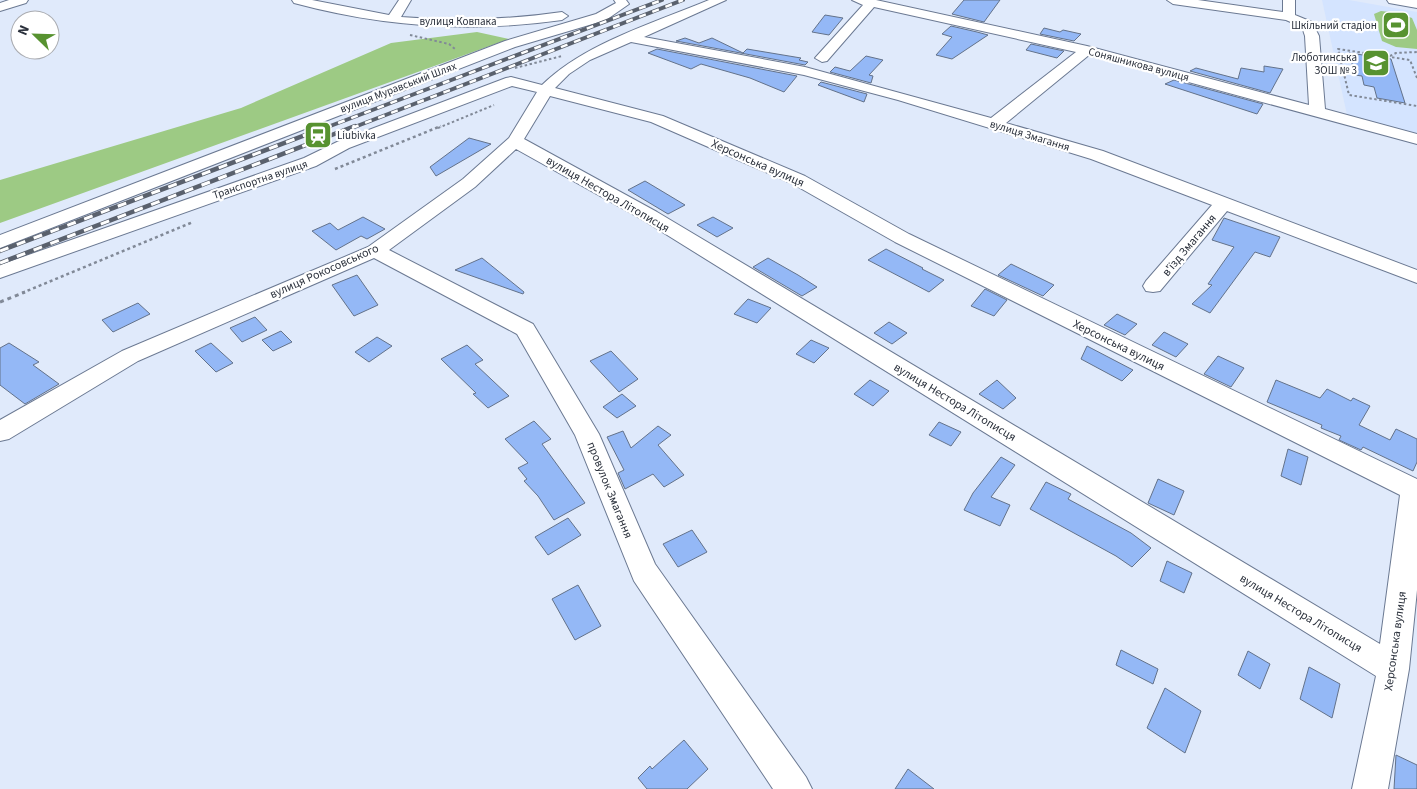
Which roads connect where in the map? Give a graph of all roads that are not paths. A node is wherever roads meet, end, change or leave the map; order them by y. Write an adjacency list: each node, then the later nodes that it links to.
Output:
1 (22, 0): 11 (street)
2 (298, 0): 13 (street, вулиця Ковпака)
3 (406, 0): 13 (street)
4 (619, 0): 13 (street, вулиця Ковпака); 23 (street, вулиця Муравський Шлях)
5 (720, 0): 14 (street, вулиця Рокосовського)
6 (1174, 0): 12 (street)
7 (1289, 0): 12 (street)
8 (1392, 0): 10 (street)
9 (865, 1): 15 (street, Соняшникова вулиця); 16 (street)
10 (1417, 4)
11 (0, 7)
12 (1289, 16): 18 (street)
13 (392, 20)
14 (630, 38): 17 (street, вулиця Рокосовського); 19 (street, вулиця Змагання)
15 (1087, 50): 18 (street, Соняшникова вулиця); 19 (street)
16 (822, 58)
17 (546, 89): 21 (street, вулиця Рокосовського); 25 (street, Транспортна вулиця); 29 (street, Херсонська вулиця)
18 (1317, 112): 20 (street, Соняшникова вулиця)
19 (994, 124): 22 (street, вулиця Змагання)
20 (1417, 138)
21 (515, 141): 24 (street, вулиця Рокосовського); 29 (street, вулиця Нестора Літописця)
22 (1224, 203): 26 (street, вулиця Змагання); 27 (street, в'їзд Змагання)
23 (0, 242)
24 (375, 251): 28 (street, вулиця Рокосовського); 30 (street, провулок Змагання)
25 (0, 272)
26 (1417, 277)
27 (1154, 286)
28 (0, 432)
29 (1393, 669): 31 (street, Херсонська вулиця)
30 (794, 789)
31 (1370, 789)

